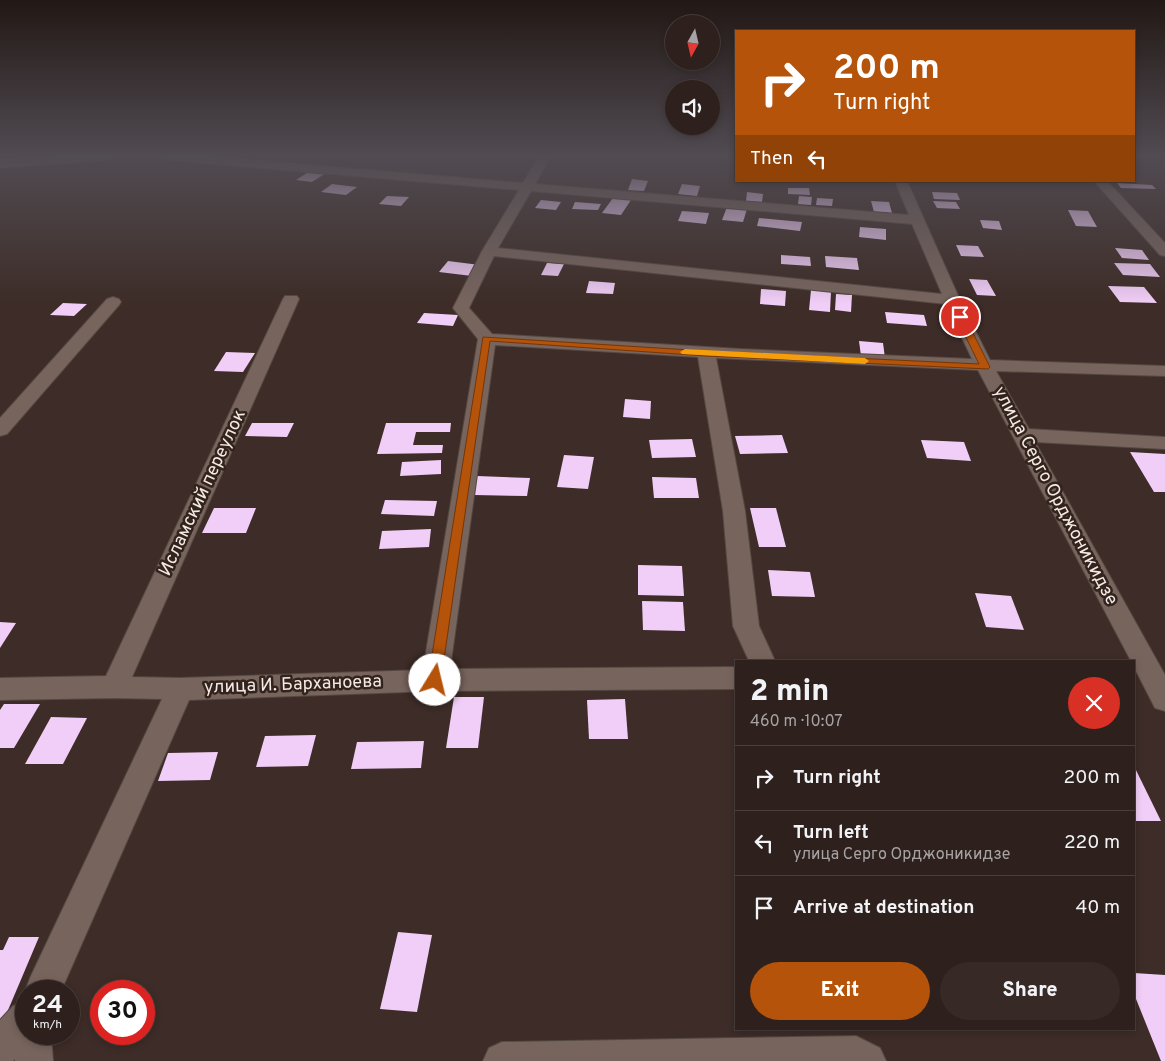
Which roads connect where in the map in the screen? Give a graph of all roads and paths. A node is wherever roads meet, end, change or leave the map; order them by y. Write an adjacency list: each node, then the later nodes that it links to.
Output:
1 (517, 206): 6 (street)
2 (752, 206): 5 (street)
3 (911, 206): 5 (street, улица Серго Орджоникидзе)
4 (1122, 206): 7 (street)
5 (917, 220): 9 (street, улица Серго Орджоникидзе)
6 (489, 251): 9 (street); 11 (street)
7 (1165, 252)
8 (291, 299): 22 (street, Исламский переулок)
9 (952, 300): 13 (street, улица Серго Орджоникидзе)
10 (113, 302): 15 (street)
11 (486, 338): 12 (street); 20 (street)
12 (706, 353): 13 (street); 18 (street)
13 (985, 367): 14 (street); 16 (street, улица Серго Орджоникидзе)
14 (1165, 372)
15 (0, 430)
16 (1022, 435): 17 (street); 21 (street, улица Серго Орджоникидзе)
17 (1165, 443)
18 (762, 660)
19 (735, 678): 20 (street, улица И. Барханоева)
20 (435, 680): 24 (street, улица И. Барханоева)
21 (1155, 686)
22 (114, 687): 23 (street, улица И. Барханоева); 24 (street, улица И. Барханоева)
23 (0, 689)
24 (180, 690): 25 (street)
25 (48, 980)
26 (15, 1031): 28 (street)
27 (34, 1045): 29 (street)
28 (0, 1048)
29 (34, 1061)
30 (502, 1061): 31 (street)
31 (867, 1061)

